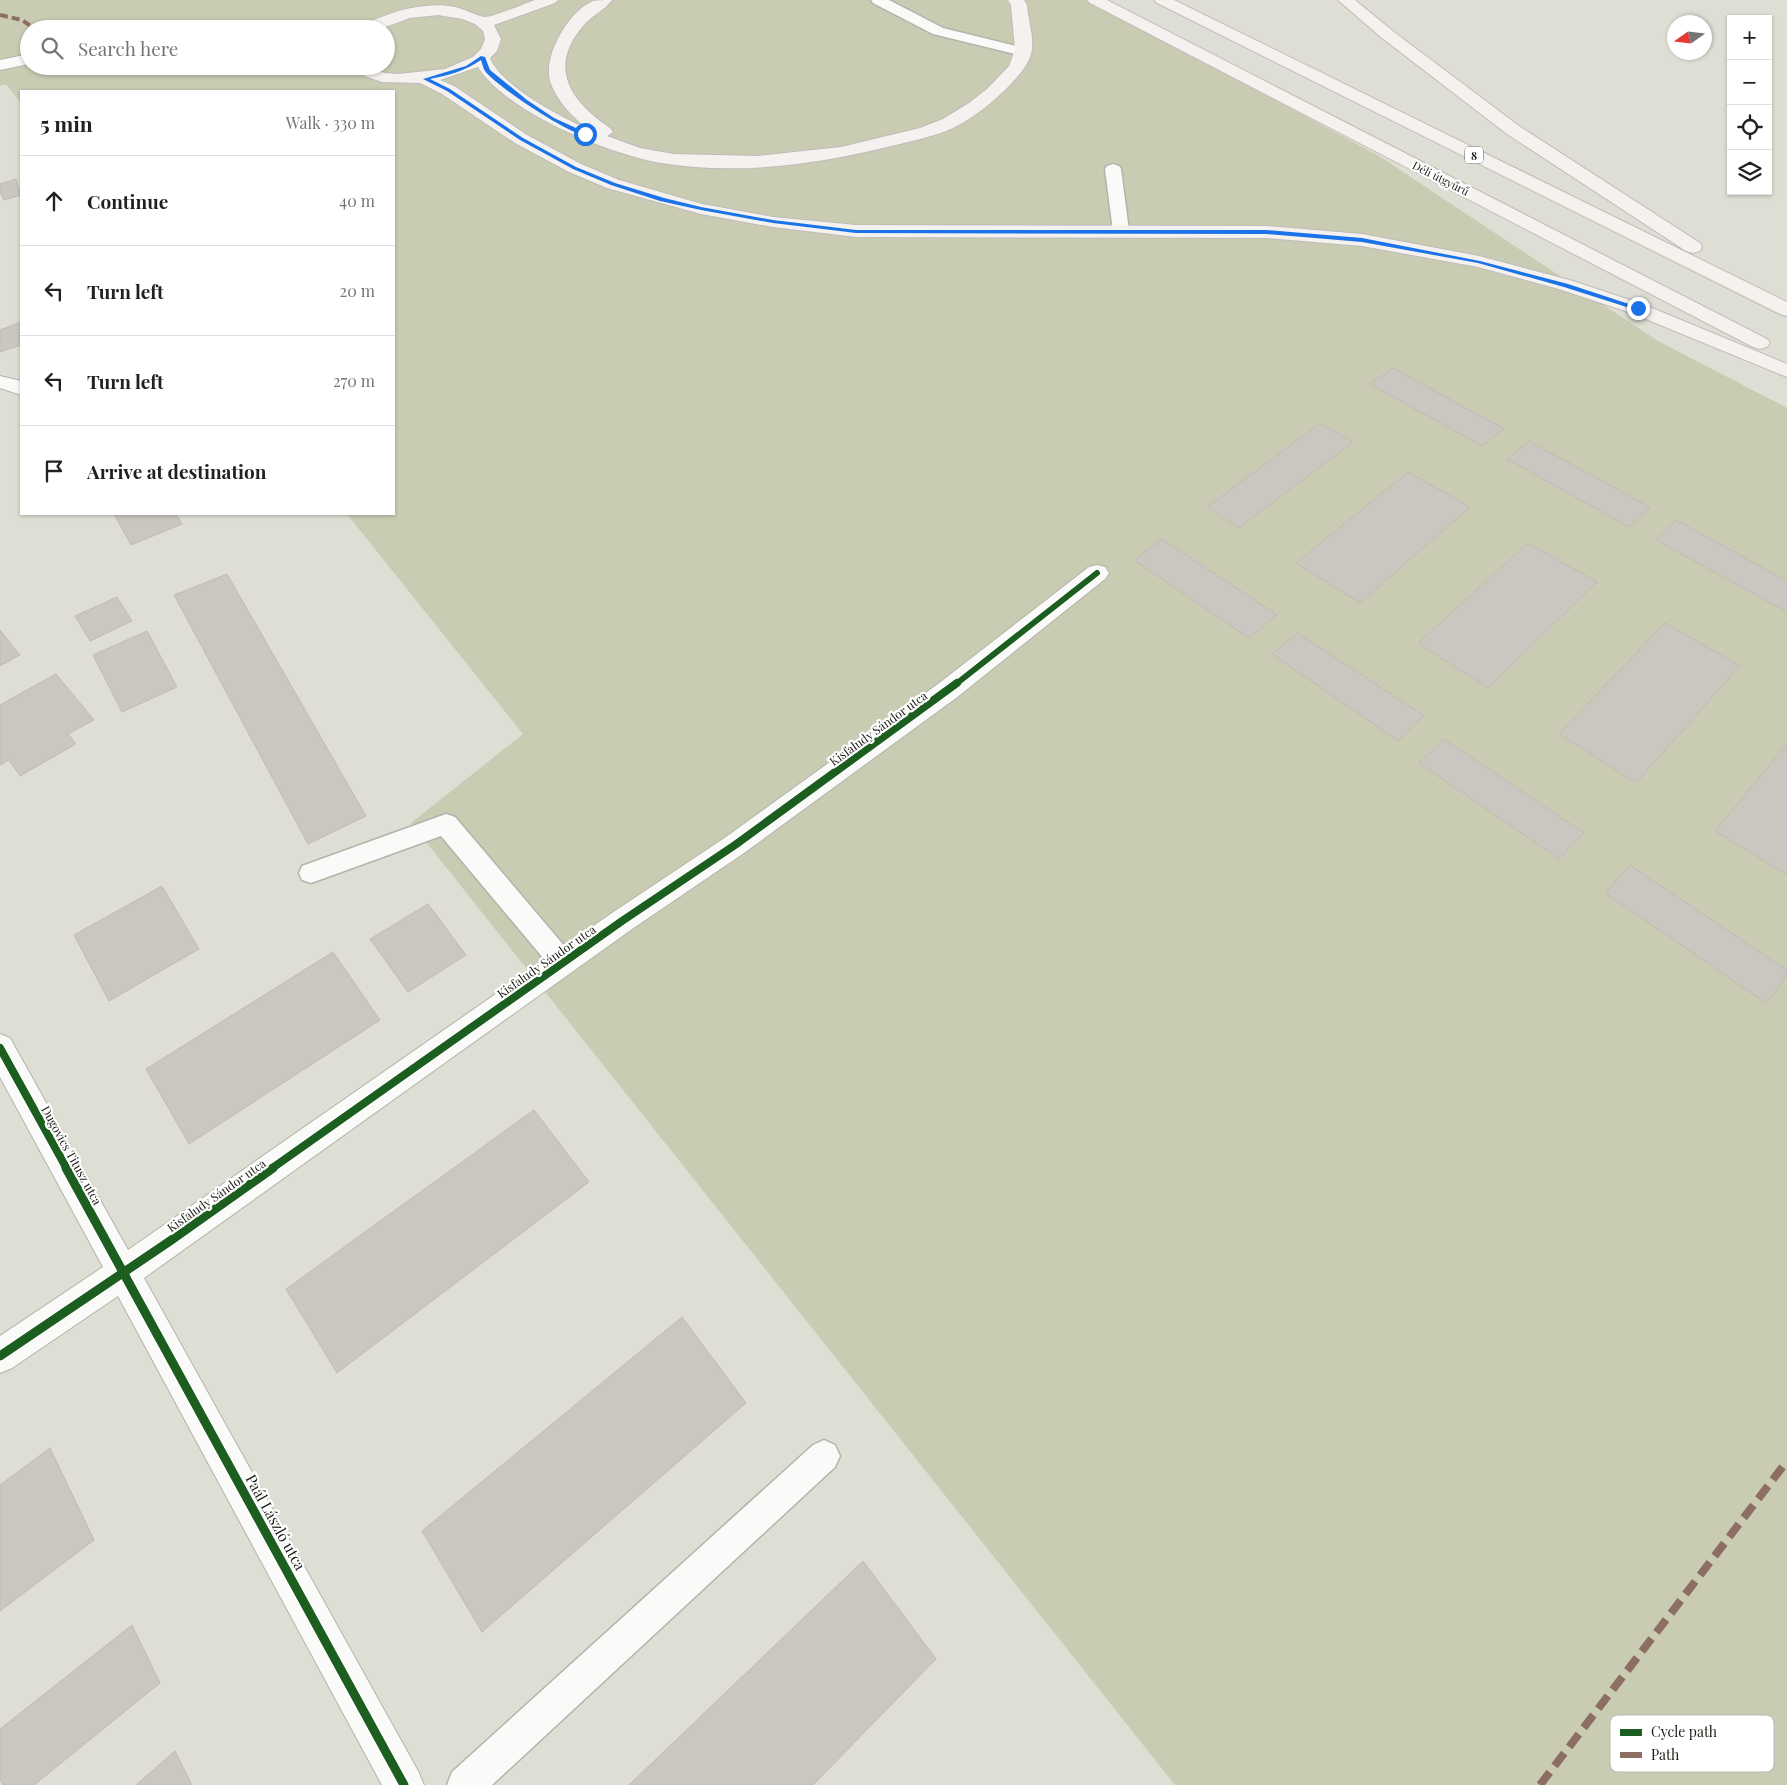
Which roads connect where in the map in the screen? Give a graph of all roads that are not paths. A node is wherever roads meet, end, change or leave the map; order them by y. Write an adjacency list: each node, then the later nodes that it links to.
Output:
1 (550, 0): 9 (main road)
2 (604, 0): 16 (main road)
3 (878, 0): 10 (lane)
4 (1016, 0): 10 (main road)
5 (1094, 0): 20 (main road, Déli útgyűrű)
6 (1162, 0): 19 (main road, 8)
7 (1346, 0): 19 (main road)
8 (388, 20): 9 (main road)
9 (484, 23): 11 (main road)
10 (1023, 52): 16 (main road)
11 (482, 57): 15 (main road); 16 (main road)
12 (20, 61): 13 (street)
13 (0, 67)
14 (375, 75): 15 (main road)
15 (425, 79): 18 (main road)
16 (633, 150)
17 (1114, 169): 18 (lane)
18 (1121, 231): 21 (main road)
19 (1787, 309)
20 (1787, 356)
21 (1787, 371)
22 (0, 382): 23 (street)
23 (20, 389)
24 (1098, 573): 26 (street, Kisfaludy Sándor utca)
25 (311, 873): 26 (lane)
26 (563, 963): 28 (street, Kisfaludy Sándor utca)
27 (0, 1048): 28 (street, Dugovics Titusz utca)
28 (124, 1272): 29 (street, Kisfaludy Sándor utca); 31 (street, Paál László utca)
29 (0, 1356)
30 (824, 1456): 32 (lane)
31 (404, 1785)
32 (465, 1785)

